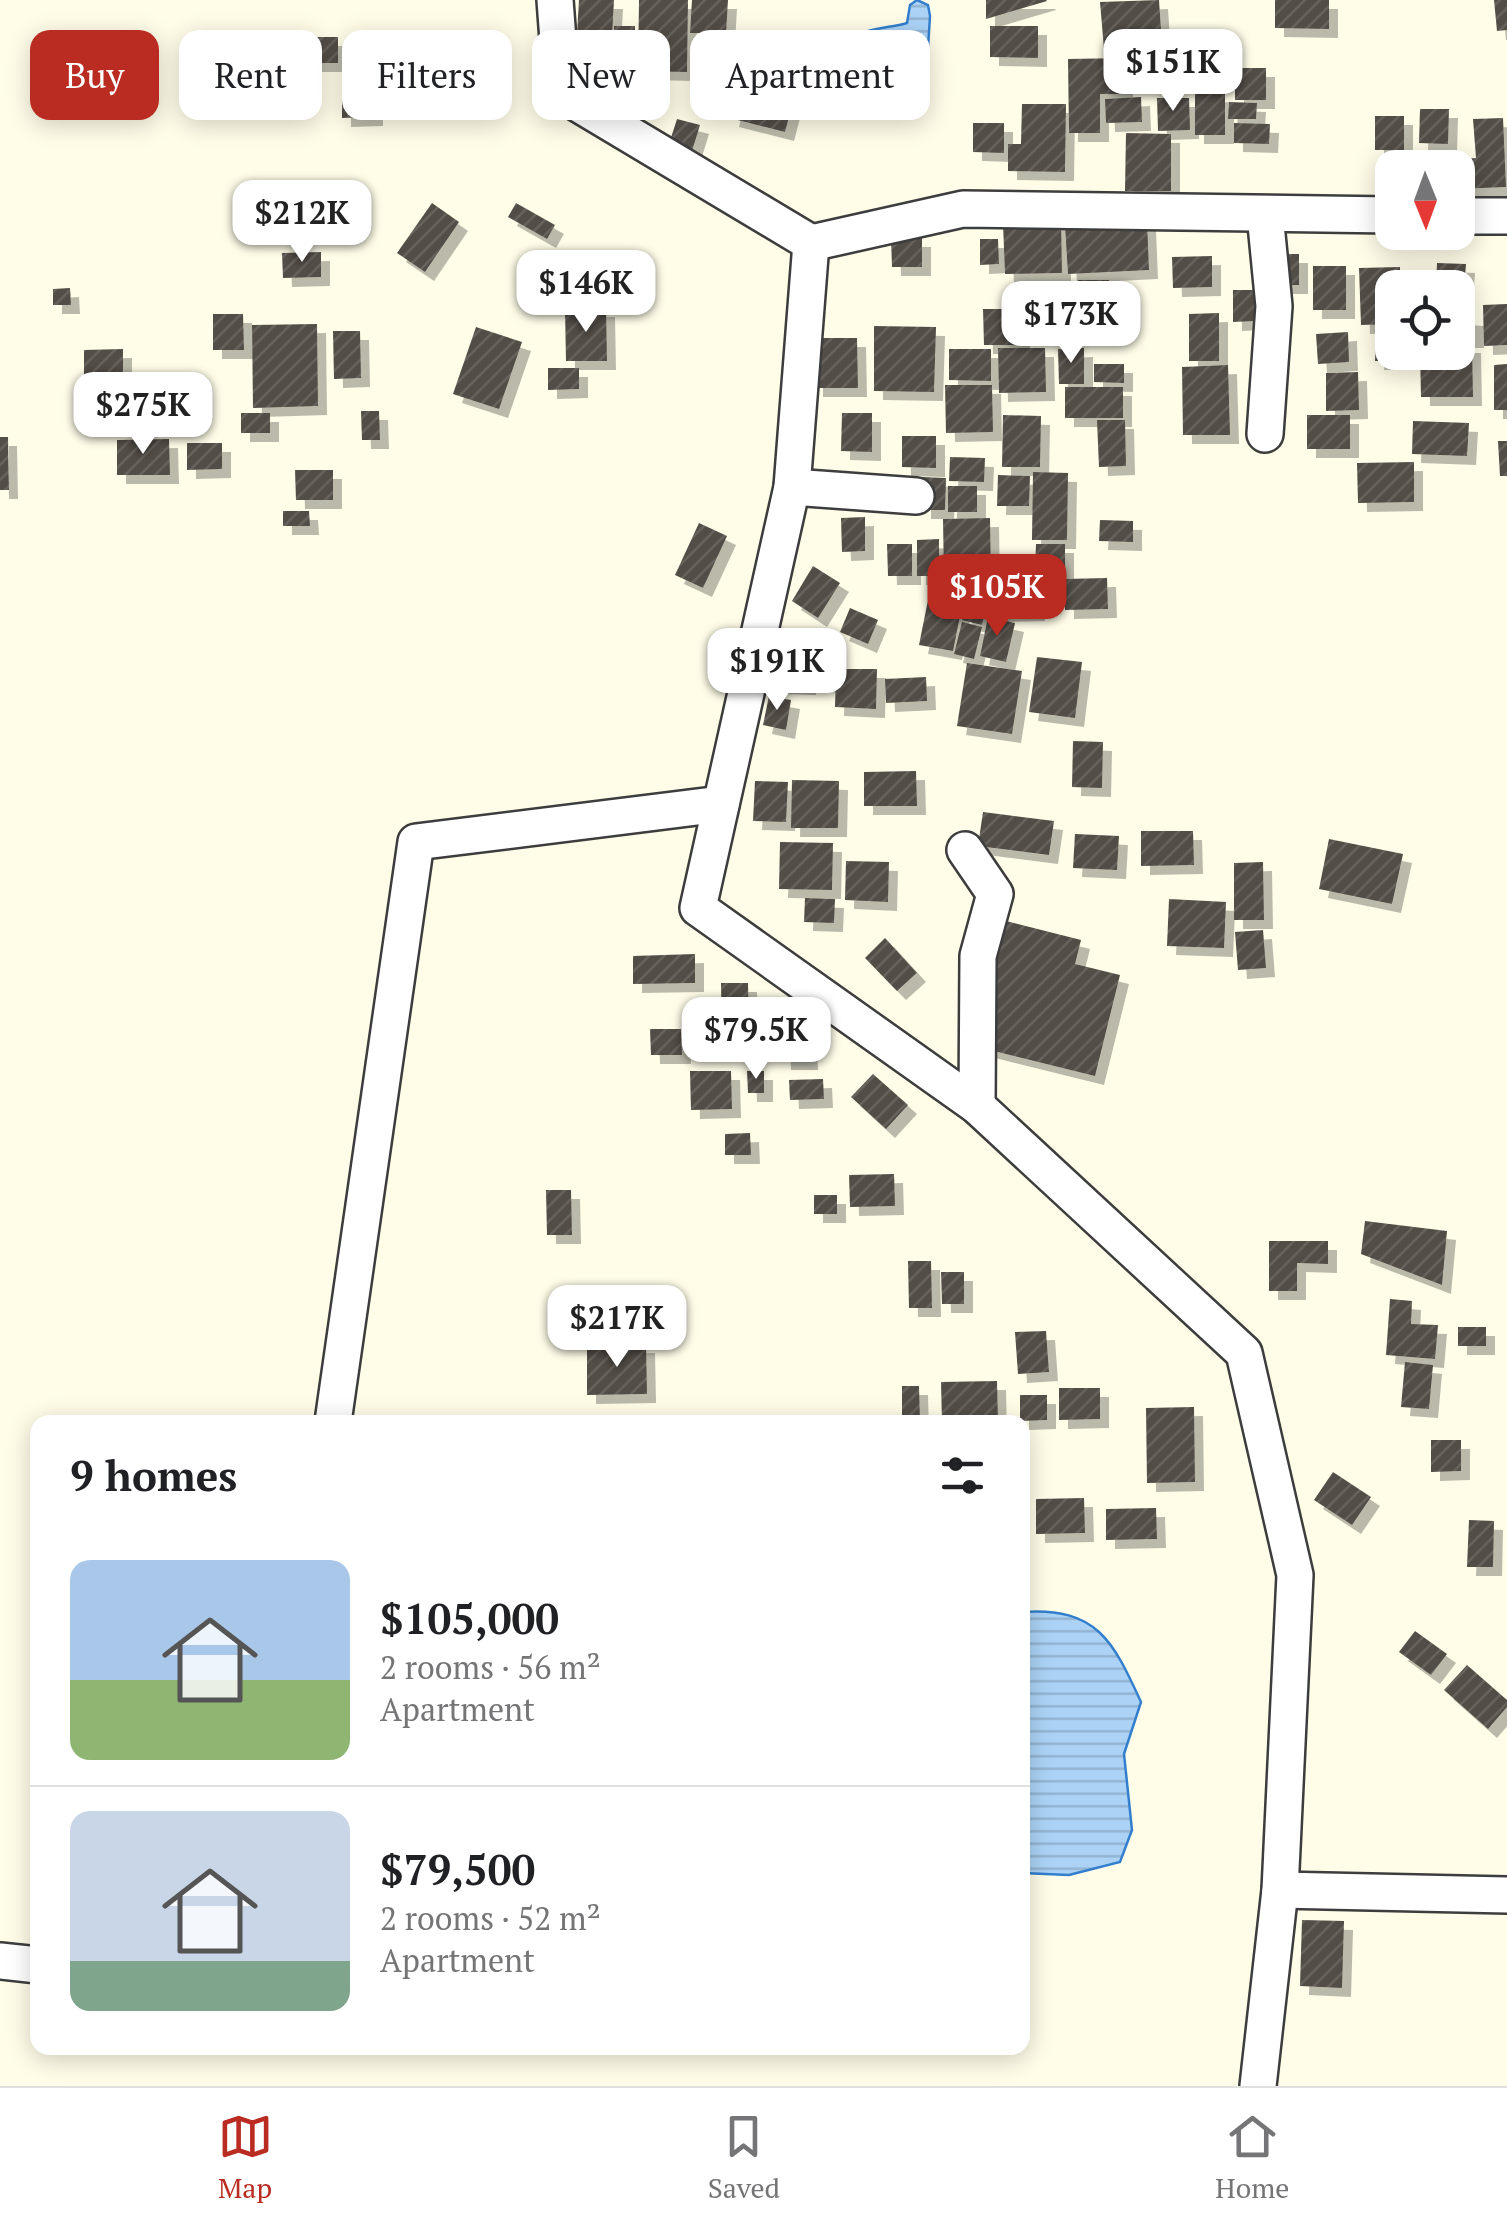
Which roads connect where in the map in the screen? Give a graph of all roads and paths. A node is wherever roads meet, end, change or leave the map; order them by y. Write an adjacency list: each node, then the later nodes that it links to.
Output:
1 (556, 0): 6 (street)
2 (1265, 214): 3 (street); 6 (street); 7 (street)
3 (1375, 215)
4 (1475, 216): 5 (street)
5 (1507, 216)
6 (811, 244): 8 (street)
7 (1265, 434)
8 (792, 487): 9 (street); 10 (street)
9 (916, 496)
10 (721, 804): 12 (street); 13 (street)
11 (965, 850): 12 (street)
12 (977, 1106): 14 (street)
13 (334, 1415)
14 (1280, 1890): 15 (street); 18 (street)
15 (1507, 1894)
16 (0, 1961): 17 (street)
17 (30, 1965)
18 (1258, 2086)

